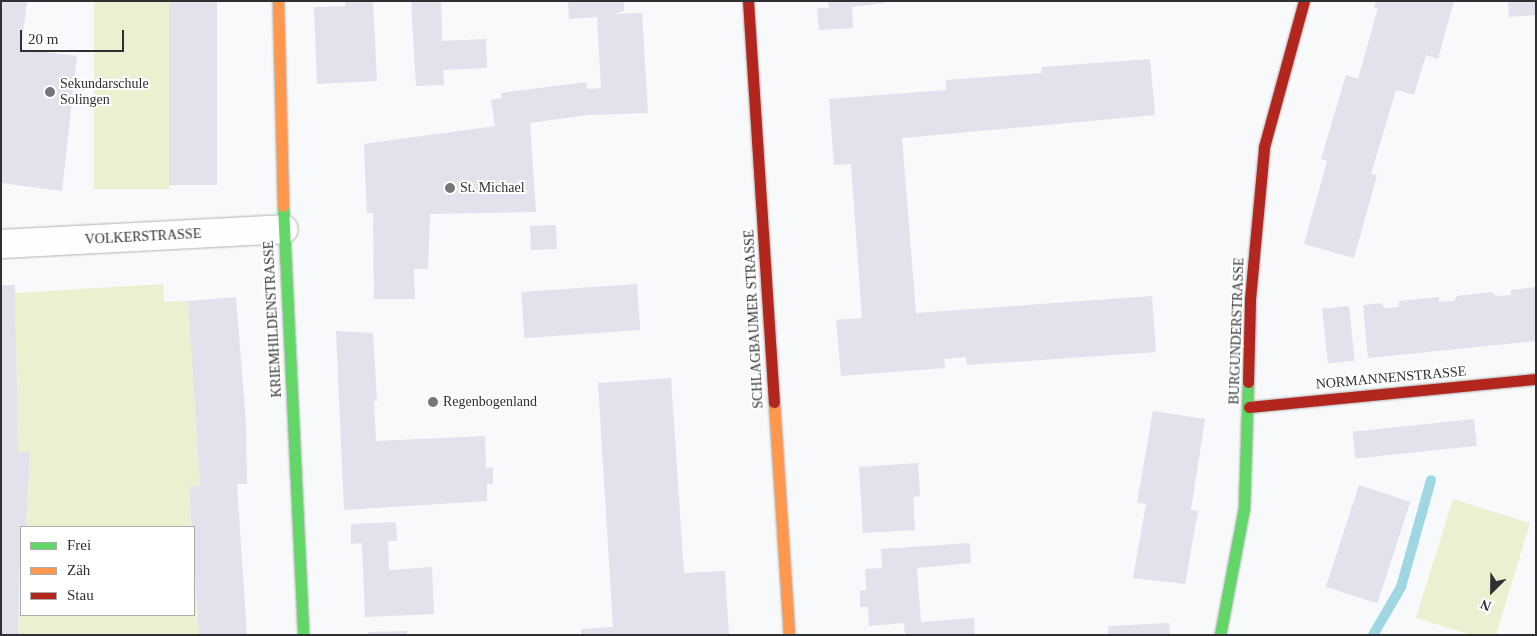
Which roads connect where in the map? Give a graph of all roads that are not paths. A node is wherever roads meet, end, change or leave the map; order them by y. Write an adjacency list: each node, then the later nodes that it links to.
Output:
1 (278, 1): 4 (street, KRIEMHILDENSTRASSE)
2 (748, 1): 9 (street, SCHLAGBAUMER STRASSE)
3 (1304, 1): 7 (street, BURGUNDERSTRASSE)
4 (284, 228): 5 (street, VOLKERSTRASSE); 8 (street, KRIEMHILDENSTRASSE)
5 (1, 244)
6 (1536, 379): 7 (street, NORMANNENSTRASSE)
7 (1249, 407): 10 (street, BURGUNDERSTRASSE)
8 (303, 635)
9 (789, 635)
10 (1220, 635)

